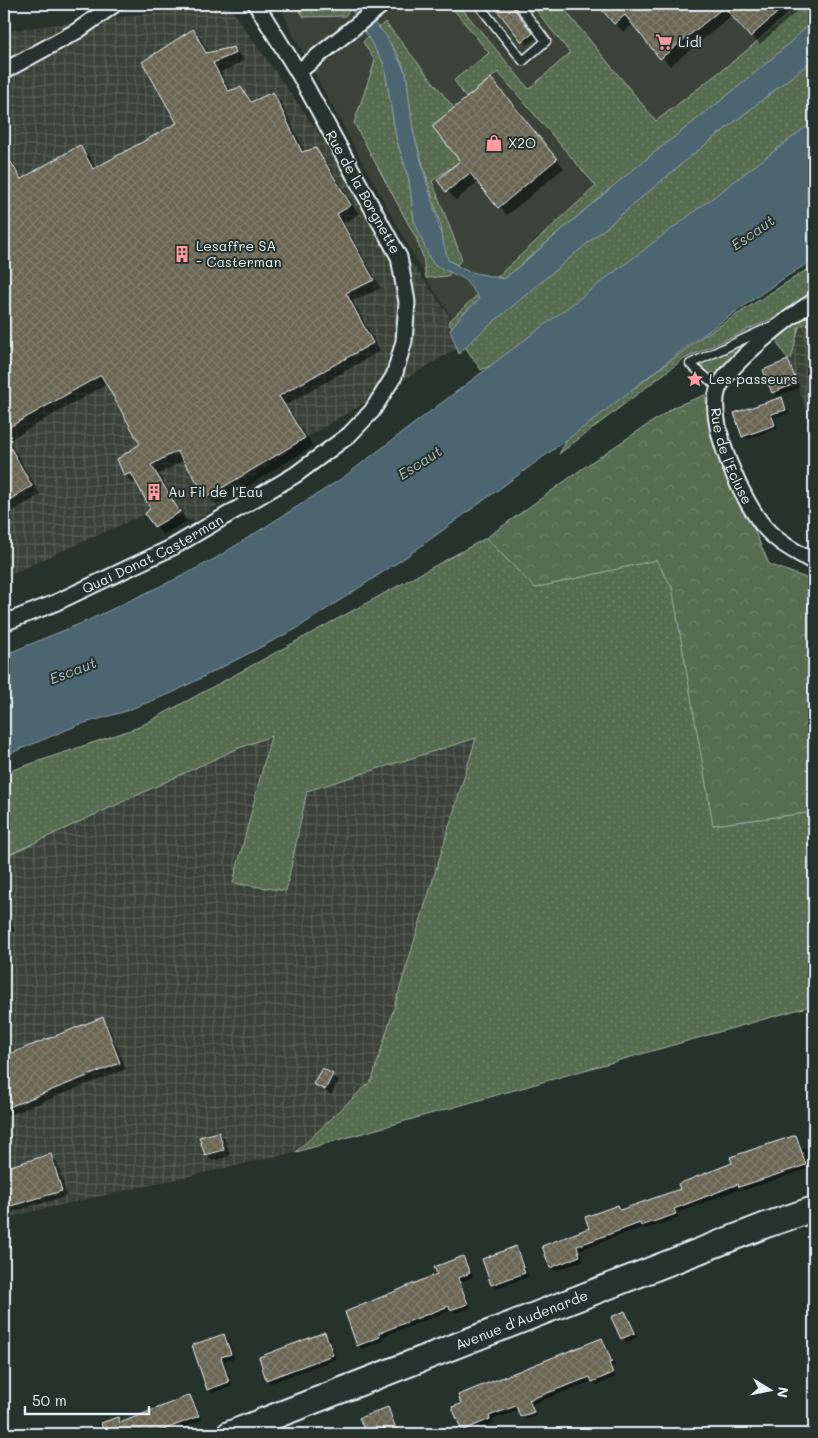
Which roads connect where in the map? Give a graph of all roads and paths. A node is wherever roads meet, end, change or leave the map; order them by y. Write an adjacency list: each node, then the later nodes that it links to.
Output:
1 (115, 4): 6 (street)
2 (256, 4): 7 (street, Rue de la Borgnette)
3 (383, 4): 7 (street)
4 (478, 4): 5 (lane)
5 (518, 4)
6 (4, 71)
7 (298, 72): 11 (street, Rue de la Borgnette)
8 (814, 301): 9 (street, Rue de l'Ecluse)
9 (783, 322): 10 (street, Rue de l'Ecluse); 10 (lane)
10 (718, 388): 12 (street, Rue de l'Ecluse)
11 (295, 475): 13 (street, Quai Donat Casterman)
12 (814, 562)
13 (4, 623)
14 (814, 1208): 15 (main road, Avenue d'Audenarde)
15 (260, 1429): 16 (main road, Avenue d'Audenarde)
16 (229, 1434)

